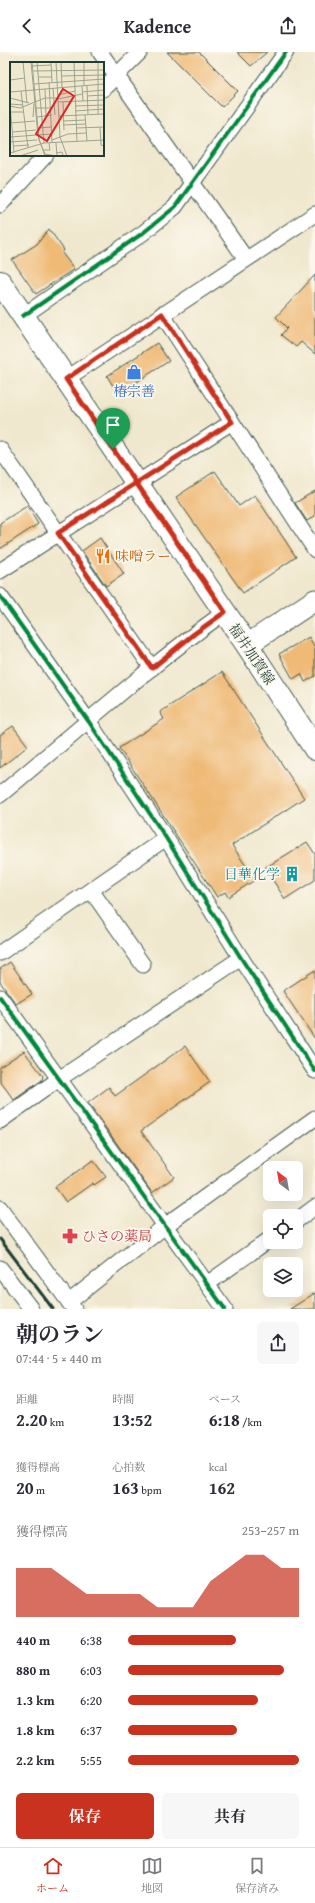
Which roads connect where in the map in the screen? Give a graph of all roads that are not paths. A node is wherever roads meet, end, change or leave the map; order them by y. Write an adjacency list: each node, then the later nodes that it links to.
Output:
1 (100, 52): 4 (street)
2 (140, 52): 4 (street)
3 (286, 52): 7 (street)
4 (116, 76): 5 (street); 7 (street)
5 (104, 88)
6 (45, 156): 8 (street)
7 (192, 184): 10 (street); 13 (street)
8 (0, 205)
9 (315, 214): 10 (street)
10 (246, 259): 12 (street)
11 (1, 287): 13 (main road, 福井加賀線)
12 (162, 314): 14 (street); 15 (street)
13 (23, 316): 14 (main road, 福井加賀線)
14 (66, 379): 17 (main road, 福井加賀線)
15 (232, 422): 17 (street); 19 (street)
16 (0, 449): 18 (street)
17 (137, 484): 18 (street); 23 (main road, 福井加賀線)
18 (58, 533): 20 (street); 25 (street)
19 (315, 550)
20 (0, 571)
21 (0, 596): 26 (street)
22 (315, 600): 24 (street)
23 (225, 612): 24 (main road, 福井加賀線); 25 (street)
24 (247, 645): 27 (main road, 福井加賀線)
25 (152, 668): 26 (street)
26 (88, 722): 28 (street); 29 (street)
27 (315, 749)
28 (0, 795)
29 (166, 838): 30 (street); 32 (street)
30 (92, 890): 31 (street); 33 (street)
31 (0, 953)
32 (241, 958): 35 (street); 36 (street)
33 (143, 965)
34 (0, 997): 36 (street)
35 (315, 1071)
36 (59, 1079): 38 (street); 42 (street)
37 (315, 1118): 42 (street)
38 (0, 1121)
39 (315, 1207): 41 (street)
40 (0, 1208): 46 (street)
41 (303, 1216)
42 (165, 1226): 45 (street); 46 (street)
43 (263, 1244): 45 (street)
44 (0, 1268): 47 (street)
45 (208, 1284): 48 (street)
46 (72, 1306)
47 (31, 1309)
48 (225, 1309)

